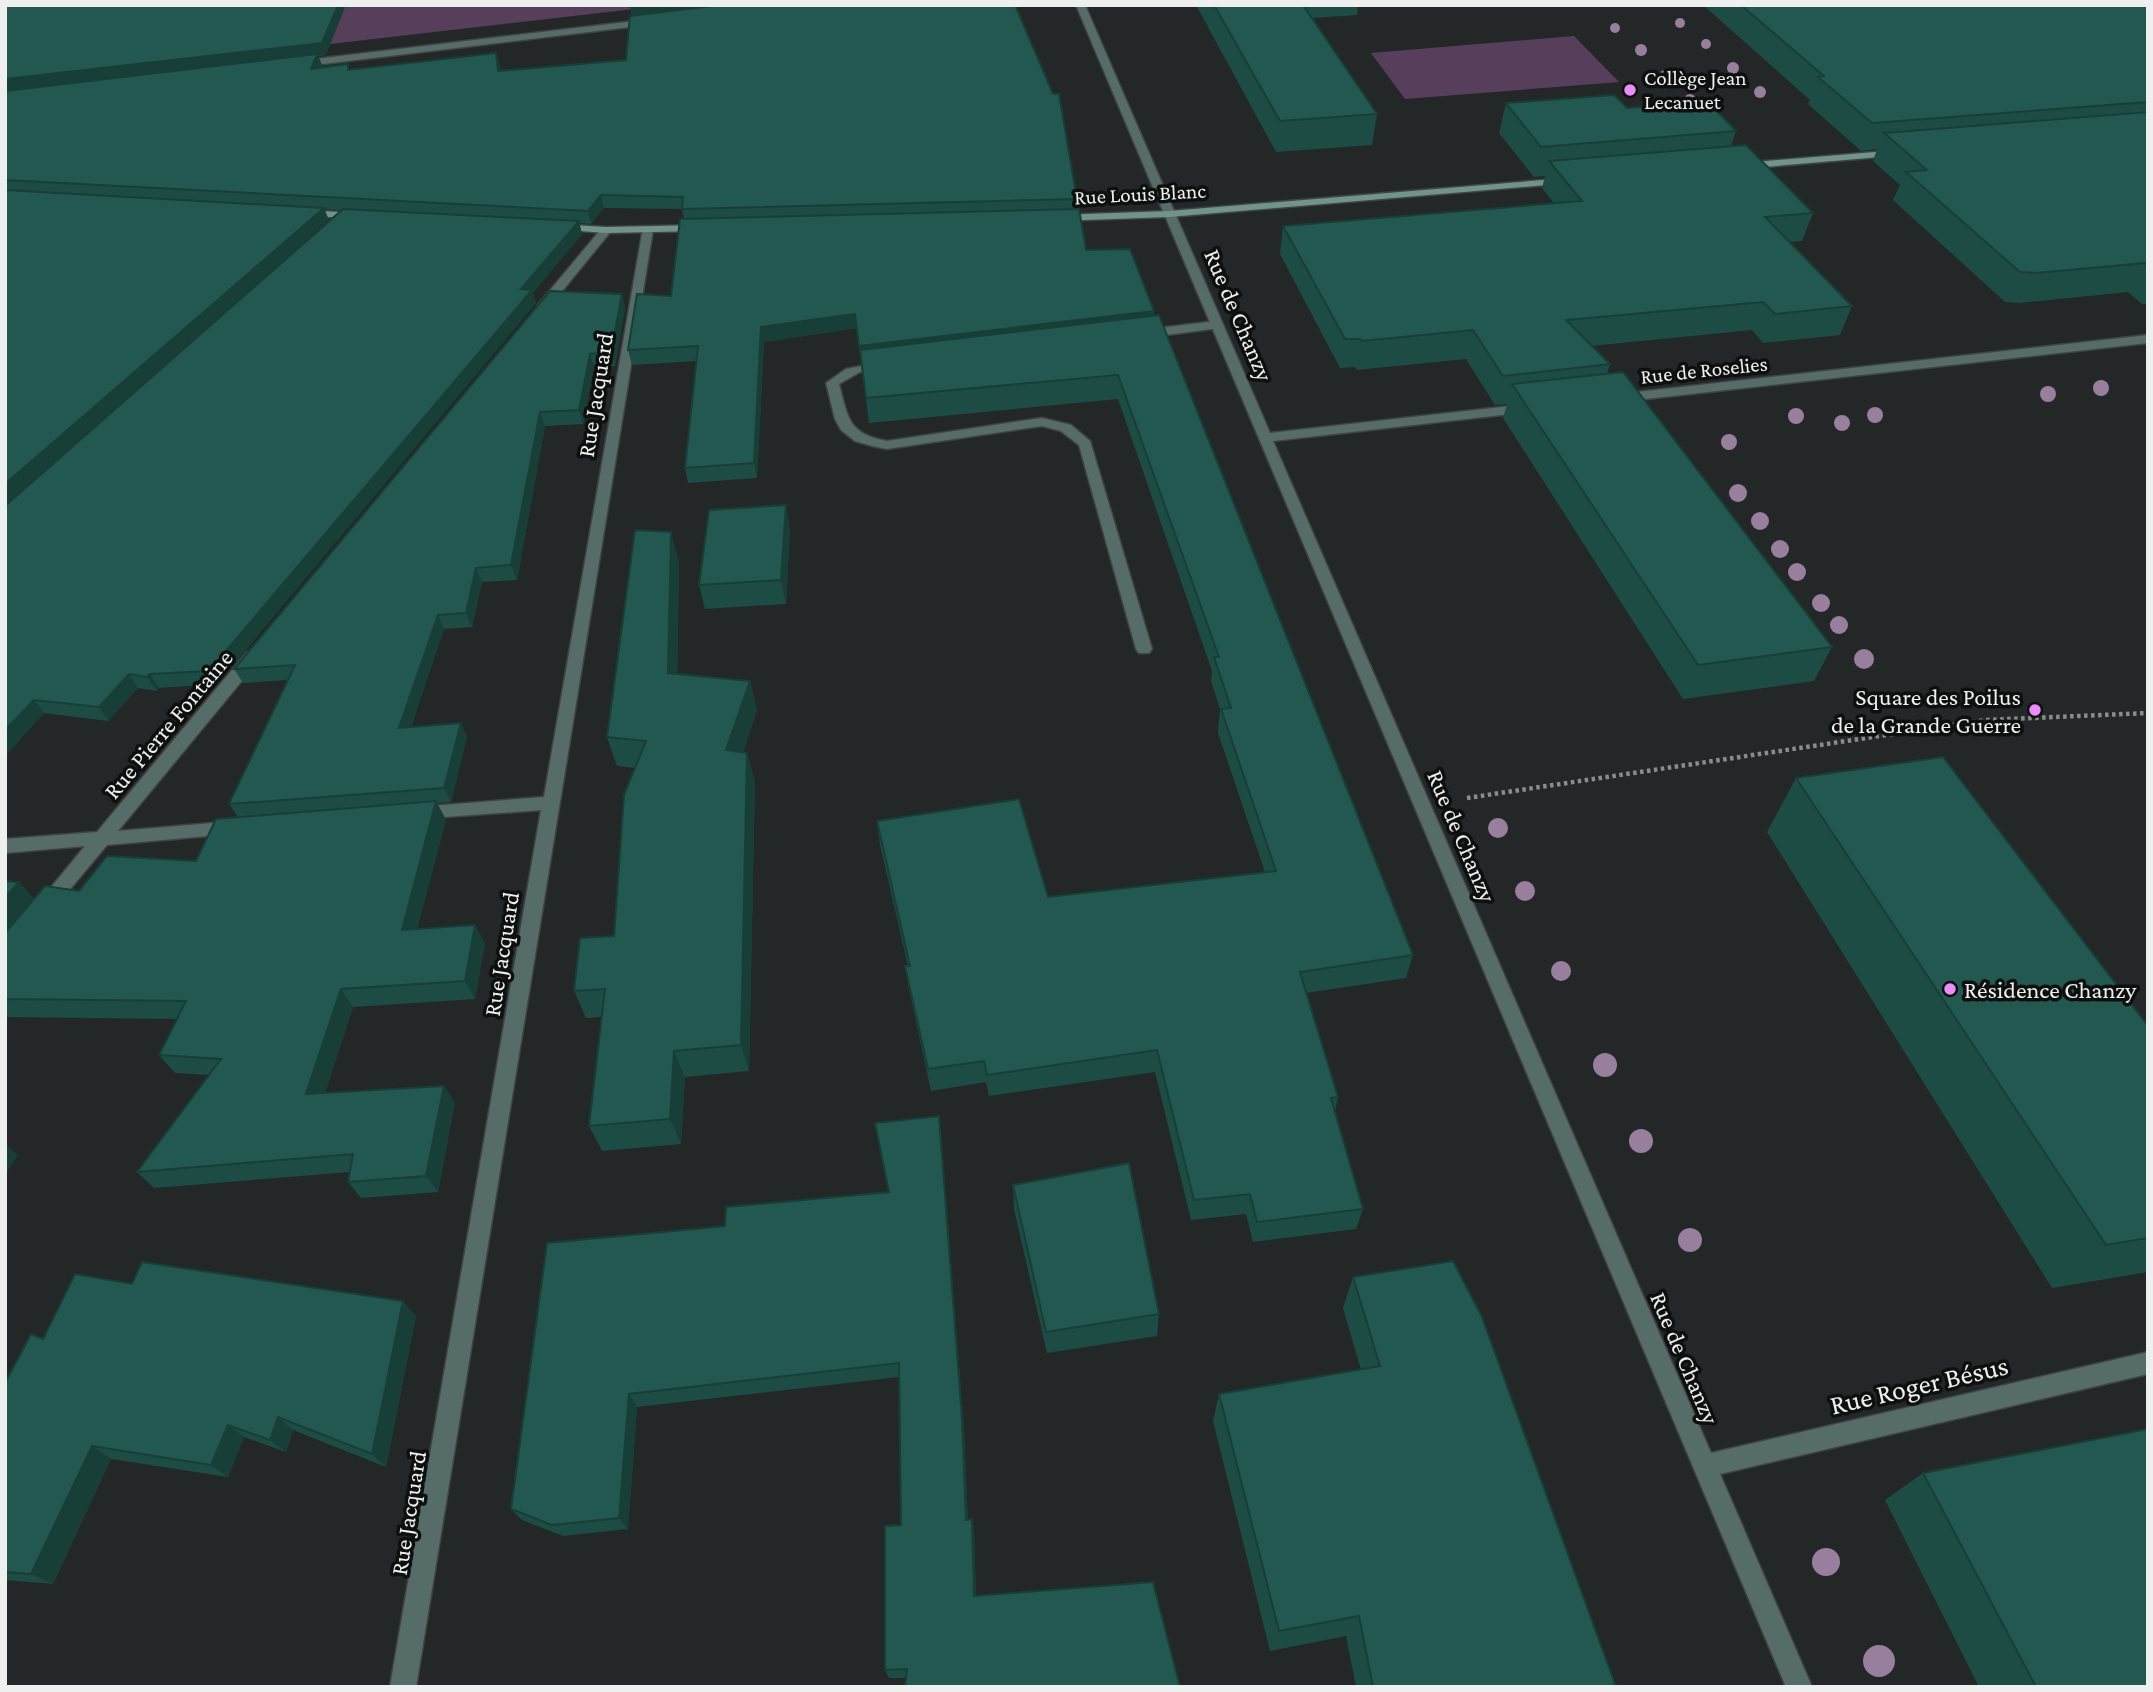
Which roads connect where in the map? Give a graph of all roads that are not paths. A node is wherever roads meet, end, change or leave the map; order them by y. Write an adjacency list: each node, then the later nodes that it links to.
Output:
1 (1080, 5): 8 (street, Rue de Chanzy)
2 (662, 21): 3 (street)
3 (292, 64)
4 (1912, 152): 5 (street)
5 (1731, 167)
6 (1577, 180): 8 (street, Rue Louis Blanc)
7 (290, 213): 9 (street)
8 (1168, 214): 11 (street, Rue Louis Blanc); 18 (street, Rue de Chanzy)
9 (344, 216): 10 (street); 16 (street)
10 (372, 217)
11 (1045, 218)
12 (538, 226): 14 (street)
13 (716, 228): 15 (street)
14 (607, 230): 15 (street); 17 (street)
15 (647, 230): 28 (street, Rue Jacquard)
16 (327, 231)
17 (533, 318)
18 (1216, 326): 19 (street); 25 (street, Rue de Chanzy)
19 (1130, 336)
20 (2141, 340): 21 (street); 23 (street, Rue de Roselies)
21 (2148, 353)
22 (899, 363): 27 (street)
23 (1598, 401)
24 (1543, 407): 25 (street)
25 (1264, 438): 35 (street, Rue de Chanzy)
26 (259, 649): 31 (street, Rue Pierre Fontaine)
27 (1144, 649)
28 (551, 803): 29 (street); 36 (street, Rue Jacquard)
29 (401, 815)
30 (252, 827): 31 (street)
31 (102, 839): 32 (street); 33 (street, Rue Pierre Fontaine)
32 (5, 846)
33 (39, 915)
34 (2148, 1363): 35 (street, Rue Roger Bésus)
35 (1704, 1466): 37 (street, Rue de Chanzy)
36 (404, 1687)
37 (1799, 1687)

